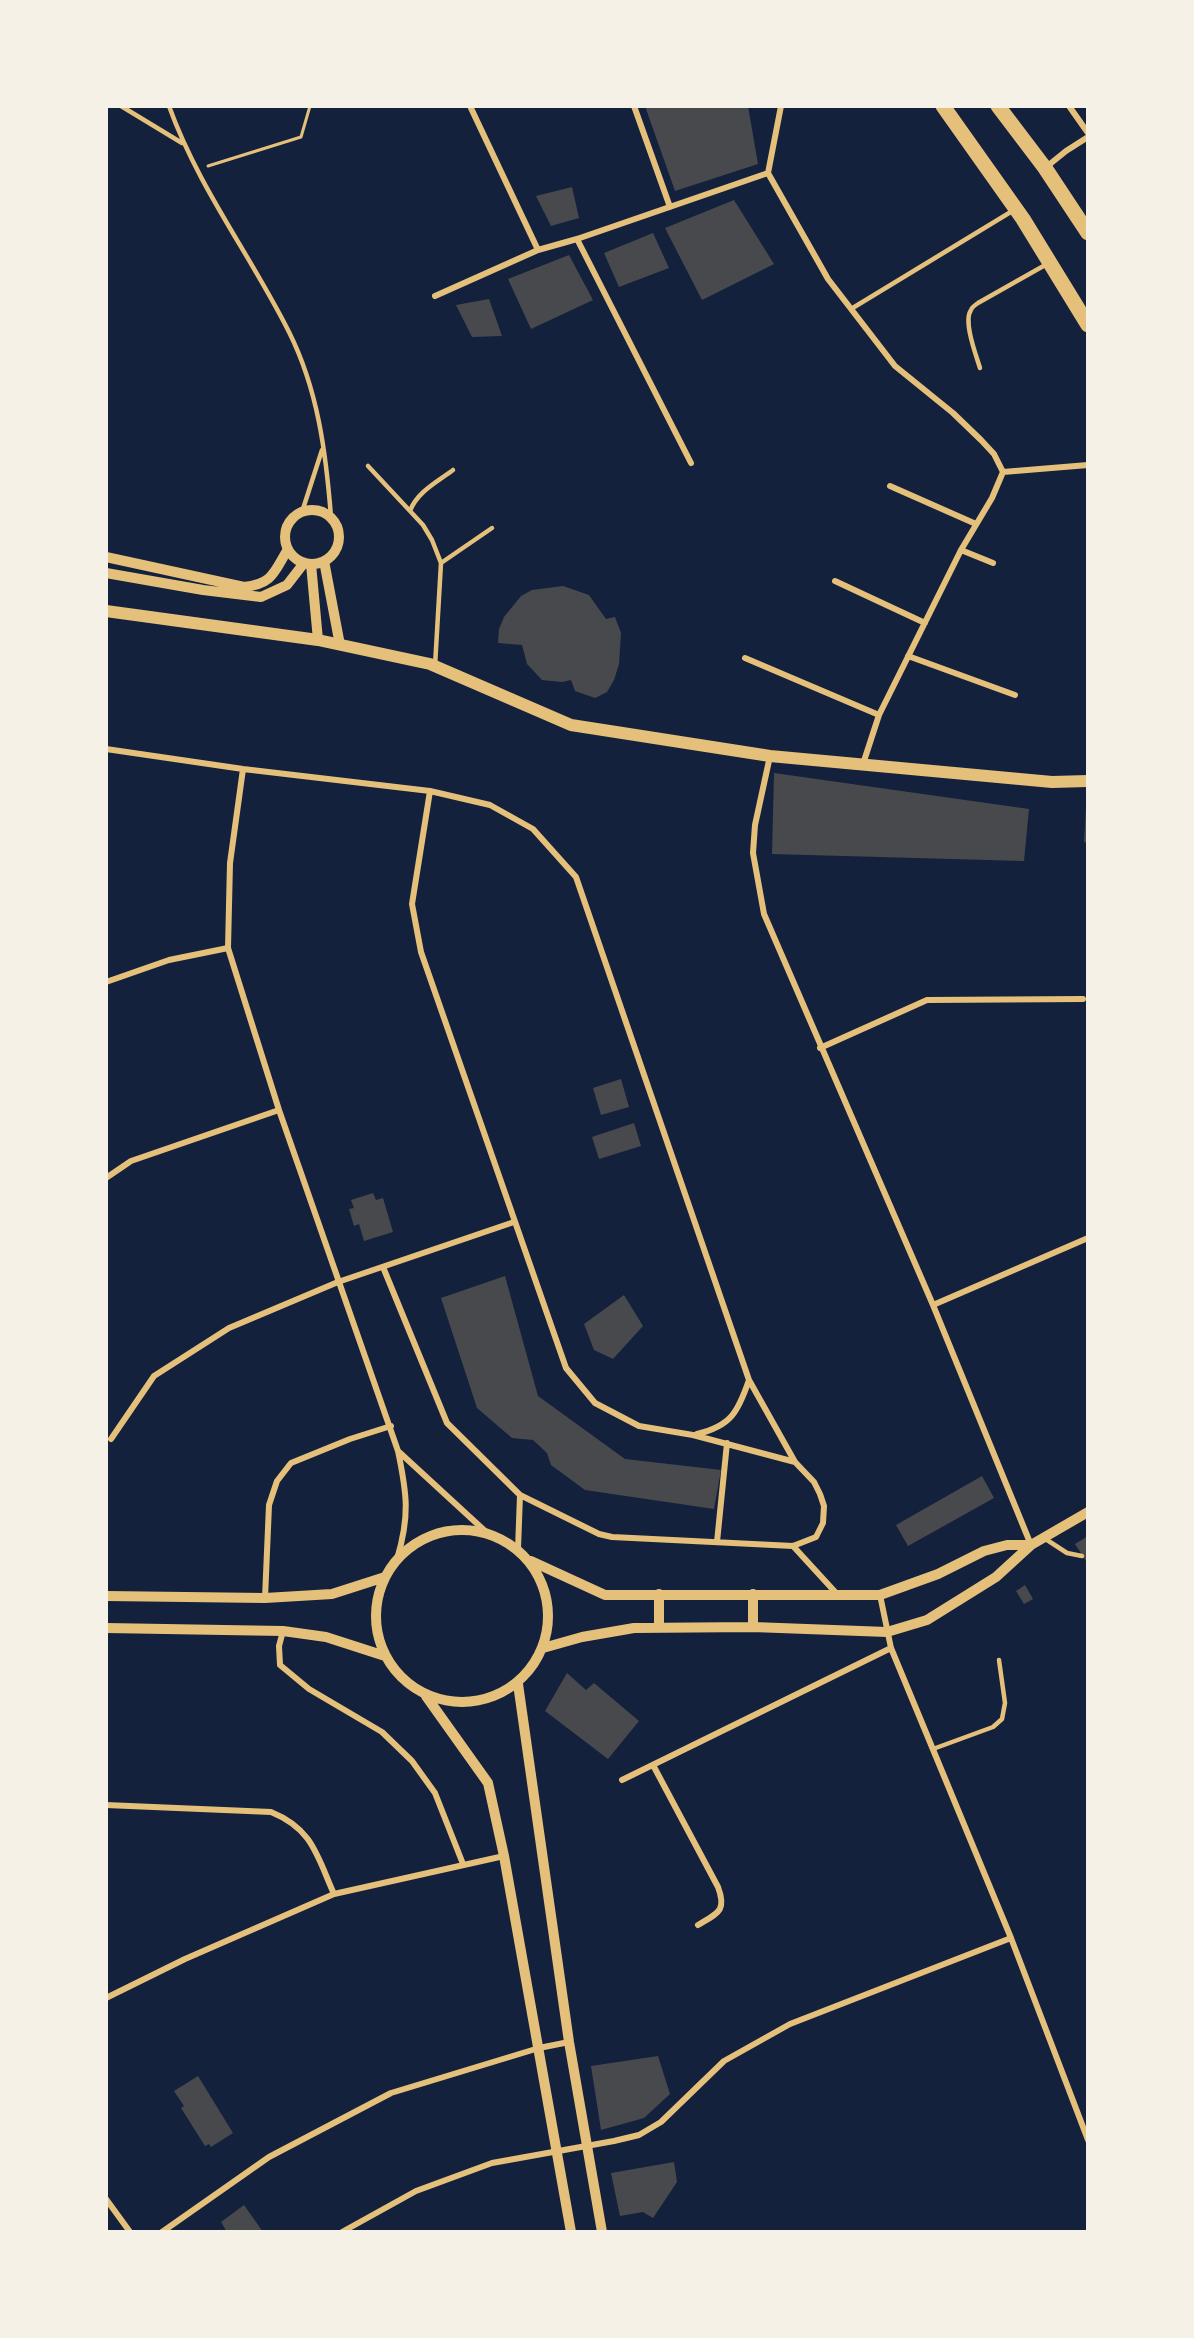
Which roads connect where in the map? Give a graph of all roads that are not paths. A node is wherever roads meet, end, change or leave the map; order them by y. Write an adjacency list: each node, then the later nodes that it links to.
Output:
1 (121, 106): 10 (lane)
2 (169, 106): 10 (lane)
3 (470, 106): 17 (street)
4 (634, 106): 13 (street)
5 (781, 106): 12 (street)
6 (943, 106): 14 (main road)
7 (998, 106): 11 (main road)
8 (1069, 106): 9 (street)
9 (1088, 135): 11 (street)
10 (182, 143): 23 (lane)
11 (1045, 168): 15 (main road)
12 (768, 173): 13 (street); 20 (street)
13 (670, 207): 16 (street)
14 (1016, 208): 18 (main road); 20 (lane)
15 (1088, 233)
16 (577, 239): 17 (street); 24 (street)
17 (538, 250): 19 (street)
18 (1050, 263): 21 (main road); 22 (lane)
19 (435, 296)
20 (850, 309): 28 (street)
21 (1088, 325)
22 (980, 368)
23 (323, 447): 31 (lane); 32 (lane)
24 (691, 463)
25 (1088, 465): 28 (street)
26 (368, 466): 30 (lane)
27 (453, 470): 30 (lane)
28 (1003, 472): 33 (street)
29 (890, 486): 33 (street)
30 (410, 511): 39 (lane)
31 (302, 512): 32 (street); 35 (street)
32 (331, 517): 38 (street)
33 (975, 524): 36 (street)
34 (492, 528): 39 (lane)
35 (288, 549): 37 (street); 41 (street)
36 (961, 550): 40 (street); 45 (street)
37 (106, 556)
38 (324, 561): 41 (street); 47 (street)
39 (441, 563): 50 (lane)
40 (993, 563)
41 (307, 564): 42 (street); 46 (street)
42 (106, 573)
43 (835, 581): 45 (street)
44 (106, 610): 46 (main road)
45 (925, 623): 48 (street)
46 (318, 640): 47 (main road)
47 (340, 645): 50 (main road)
48 (908, 656): 51 (street); 52 (street)
49 (745, 658): 52 (street)
50 (435, 666): 54 (main road)
51 (1016, 695)
52 (879, 715): 55 (street)
53 (106, 749): 56 (street)
54 (770, 756): 55 (main road); 62 (street)
55 (863, 764): 57 (main road)
56 (243, 770): 58 (street); 59 (street)
57 (1088, 781)
58 (430, 791): 65 (street); 70 (street)
59 (228, 948): 60 (street); 63 (street)
60 (106, 982)
61 (1083, 999): 62 (street)
62 (820, 1048): 69 (street)
63 (279, 1110): 64 (street); 68 (street)
64 (106, 1178)
65 (514, 1222): 67 (street); 72 (street)
66 (1088, 1238): 69 (street)
67 (383, 1267): 68 (street); 77 (street)
68 (338, 1282): 71 (street); 73 (street)
69 (933, 1305): 82 (street)
70 (749, 1380): 72 (street); 76 (street)
71 (391, 1426): 75 (street); 94 (street)
72 (693, 1435): 74 (street)
73 (111, 1439)
74 (727, 1443): 76 (street); 81 (street)
75 (398, 1451): 79 (street); 86 (street)
76 (795, 1462): 83 (street)
77 (520, 1496): 81 (street); 84 (street)
78 (1088, 1512): 80 (street)
79 (485, 1531): 84 (street); 86 (street)
80 (1044, 1538): 82 (street); 85 (lane)
81 (717, 1542): 83 (street)
82 (1031, 1545): 92 (street); 99 (street)
83 (793, 1546): 91 (street)
84 (518, 1549): 87 (street)
85 (1082, 1556)
86 (397, 1559): 88 (street)
87 (531, 1561): 89 (street); 100 (street)
88 (385, 1577): 94 (street); 102 (street)
89 (658, 1594): 90 (street); 95 (street)
90 (753, 1594): 91 (street); 96 (street)
91 (837, 1594): 92 (street)
92 (880, 1595): 99 (street)
93 (106, 1596): 94 (street)
94 (265, 1598)
95 (659, 1627): 96 (street); 100 (street)
96 (753, 1627): 99 (street)
97 (106, 1628): 98 (street)
98 (283, 1631): 102 (street); 111 (street)
99 (887, 1632): 101 (street)
100 (543, 1648): 104 (street)
101 (891, 1648): 106 (street); 107 (street)
102 (385, 1656): 105 (street)
103 (999, 1660): 106 (lane)
104 (518, 1684): 105 (street); 116 (street)
105 (426, 1696): 110 (street)
106 (933, 1749): 114 (street)
107 (653, 1765): 108 (street); 113 (street)
108 (622, 1780)
109 (106, 1805): 112 (street)
110 (504, 1856): 111 (street); 117 (street)
111 (463, 1864): 112 (street)
112 (334, 1894): 115 (street)
113 (698, 1924)
114 (1011, 1938): 118 (street); 122 (street)
115 (106, 1998)
116 (569, 2042): 117 (street); 124 (street)
117 (539, 2048): 121 (street); 123 (street)
118 (1088, 2140)
119 (106, 2199): 120 (street)
120 (130, 2232)
121 (162, 2232)
122 (342, 2232)
123 (571, 2232)
124 (602, 2232)

